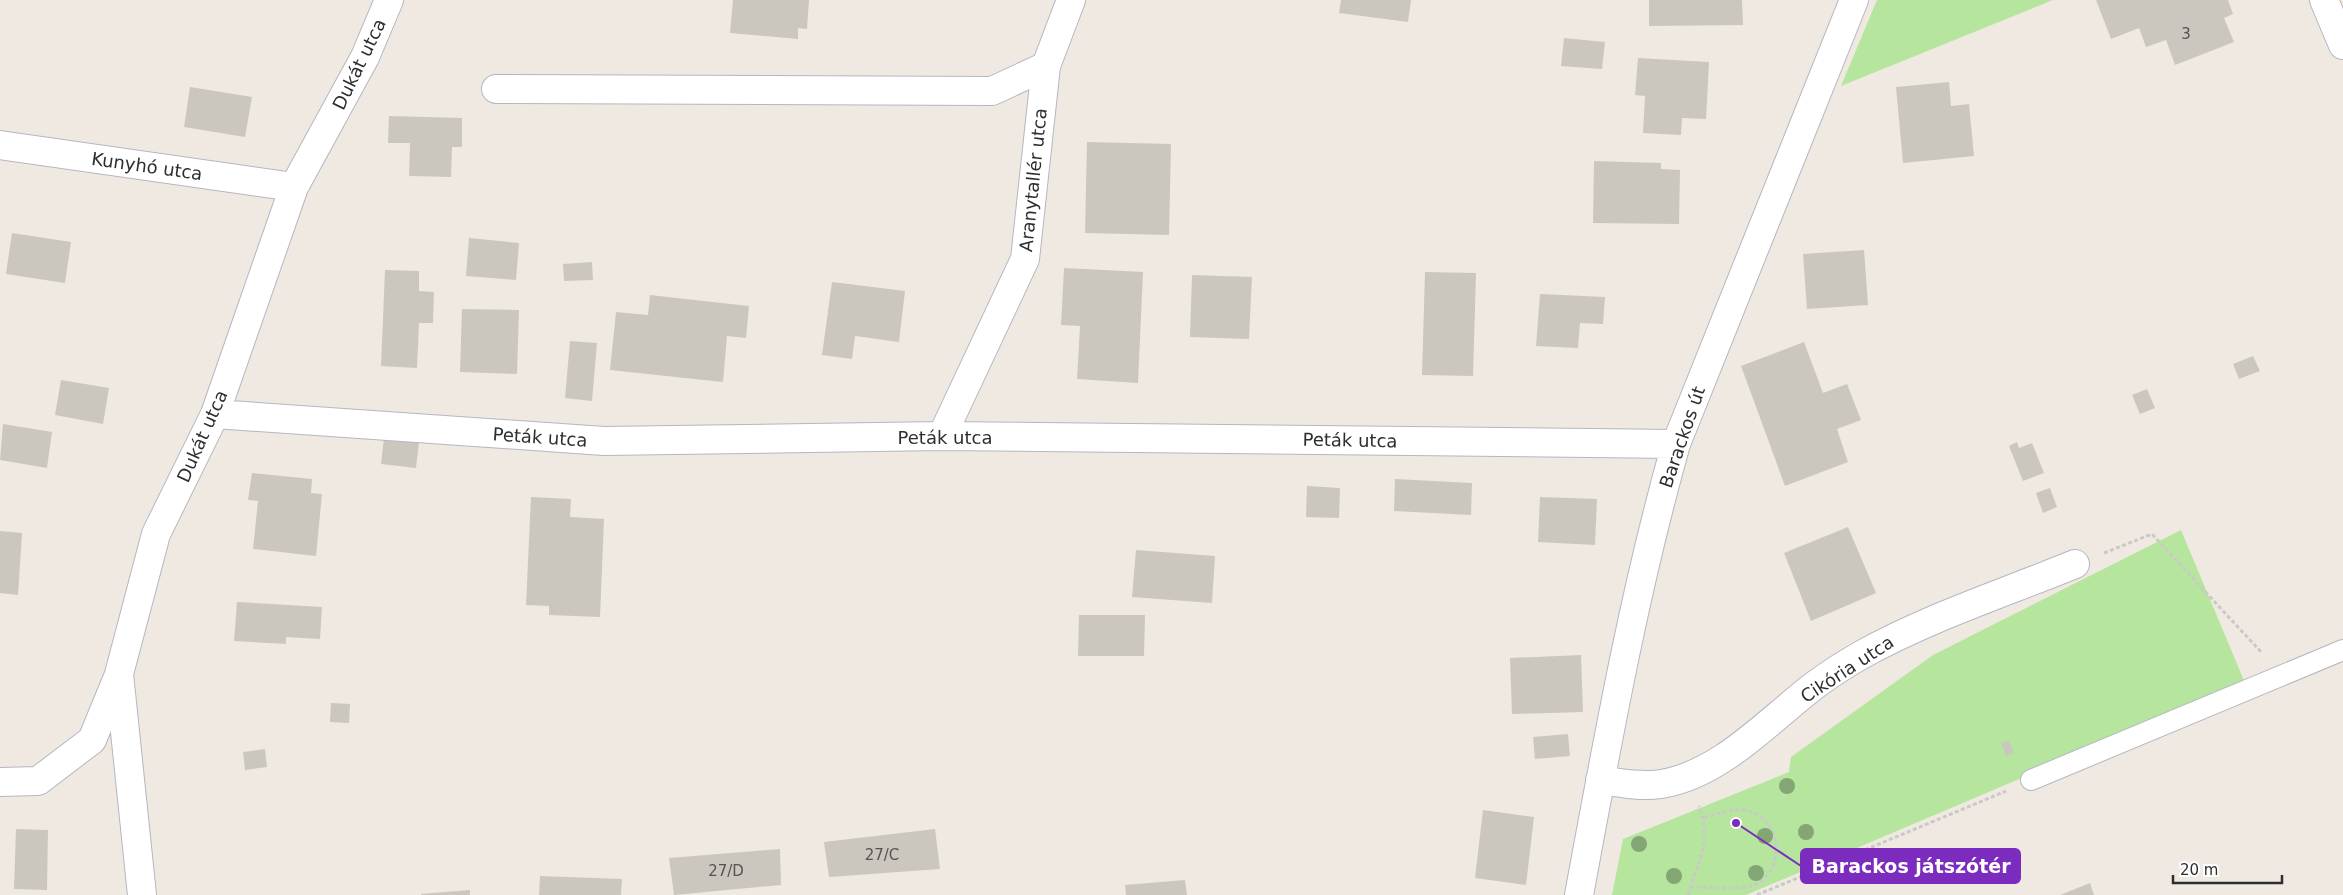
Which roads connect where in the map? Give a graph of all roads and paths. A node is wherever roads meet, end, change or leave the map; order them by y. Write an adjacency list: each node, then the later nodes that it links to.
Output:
1 (389, 0): 9 (street, Dukát utca)
2 (1071, 0): 6 (street, Aranytallér utca)
3 (1854, 0): 12 (street, Barackos út)
4 (2324, 0): 5 (street)
5 (2343, 45)
6 (1046, 66): 7 (street); 11 (street, Aranytallér utca)
7 (496, 88)
8 (0, 145): 9 (street, Kunyhó utca)
9 (294, 186): 10 (street, Dukát utca)
10 (215, 414): 11 (street, Peták utca); 15 (street, Dukát utca)
11 (942, 436): 12 (street, Peták utca)
12 (1676, 444): 17 (street, Barackos út)
13 (2075, 564): 16 (path); 17 (street, Cikória utca)
14 (2343, 650): 16 (lane)
15 (119, 674): 19 (street); 23 (street, Dukát utca)
16 (2282, 676): 18 (lane)
17 (1600, 780): 24 (street, Barackos út)
18 (2031, 780): 26 (path)
19 (0, 782)
20 (1699, 808): 21 (path)
21 (1703, 818): 22 (path); 22 (path)
22 (1690, 887): 25 (path)
23 (142, 895)
24 (1579, 895)
25 (1688, 895)
26 (1757, 895)

